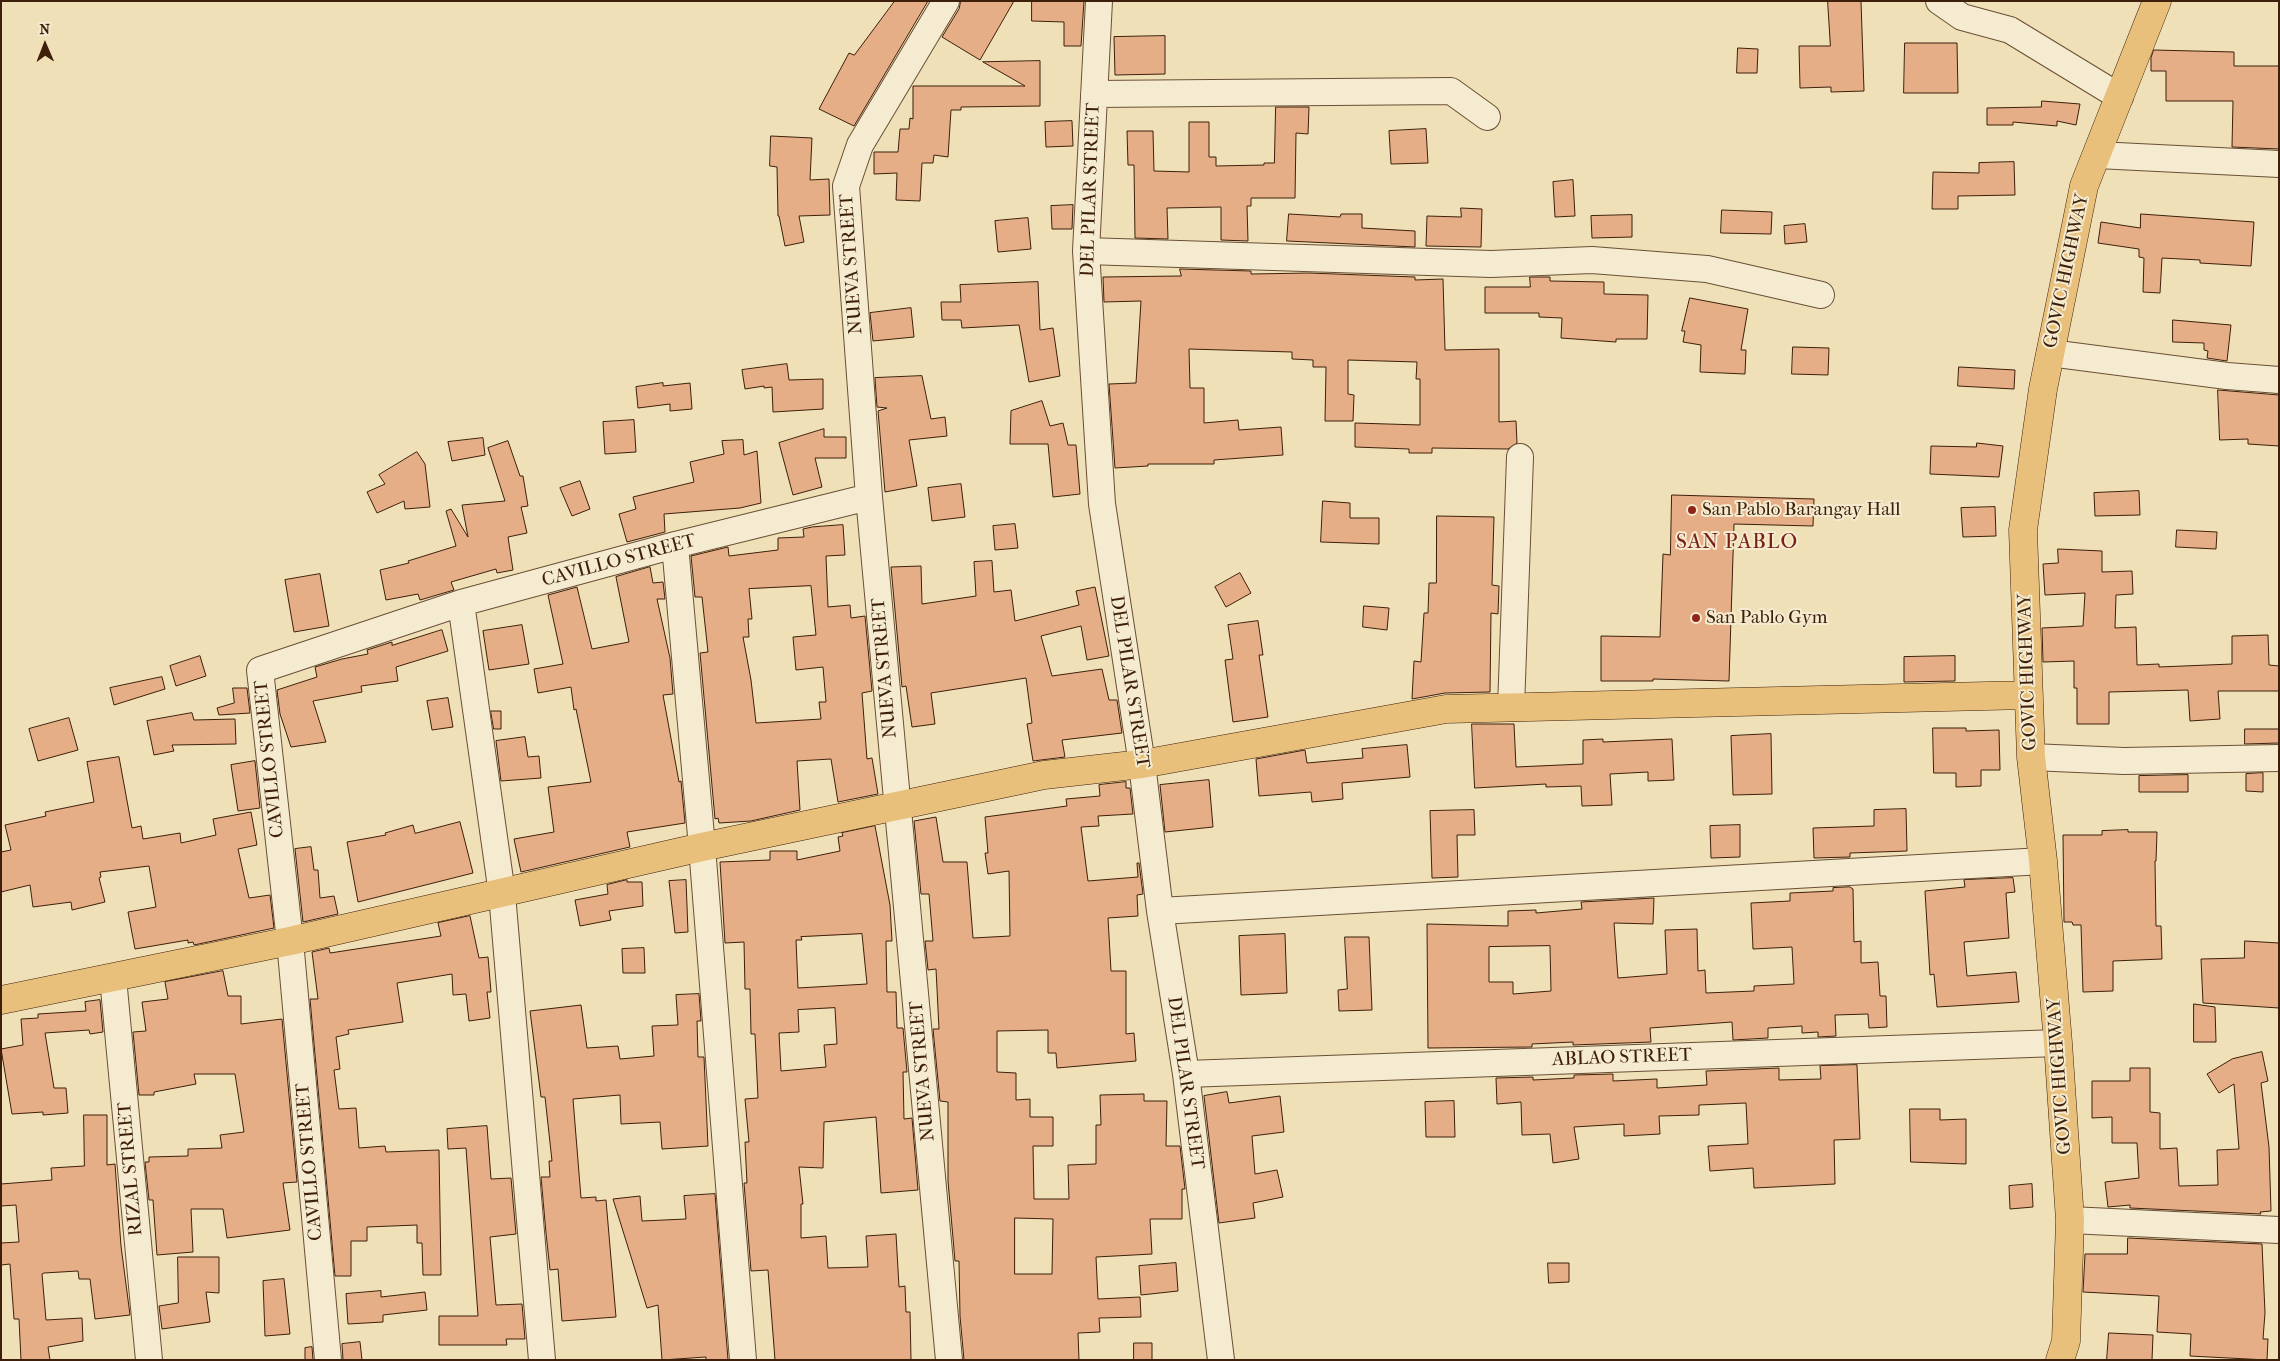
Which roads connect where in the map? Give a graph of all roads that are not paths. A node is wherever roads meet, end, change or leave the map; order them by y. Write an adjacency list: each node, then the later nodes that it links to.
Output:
1 (946, 1): 15 (street, NUEVA STREET)
2 (1099, 1): 5 (street, DEL PILAR STREET)
3 (1939, 1): 6 (street)
4 (2157, 1): 6 (main road, GOVIC HIGHWAY)
5 (1094, 94): 7 (street); 10 (street, DEL PILAR STREET)
6 (2120, 97): 8 (main road, GOVIC HIGHWAY)
7 (1487, 117)
8 (2097, 155): 9 (street); 12 (main road, GOVIC HIGHWAY)
9 (2279, 164)
10 (1086, 251): 11 (street); 22 (street, DEL PILAR STREET)
11 (1821, 295)
12 (2050, 353): 13 (street); 18 (main road, GOVIC HIGHWAY)
13 (2279, 380)
14 (1520, 456): 19 (street)
15 (869, 497): 16 (street, CAVILLO STREET); 23 (street, NUEVA STREET)
16 (675, 545): 17 (street, CAVILLO STREET); 24 (street)
17 (461, 603): 26 (street); 28 (street, CAVILLO STREET)
18 (2028, 695): 19 (main road); 20 (main road, GOVIC HIGHWAY)
19 (1511, 708): 22 (main road)
20 (2031, 757): 21 (street); 25 (main road, GOVIC HIGHWAY)
21 (2279, 758)
22 (1142, 764): 23 (main road); 27 (street, DEL PILAR STREET)
23 (898, 805): 24 (main road); 39 (street, NUEVA STREET)
24 (702, 847): 26 (main road); 38 (street)
25 (2043, 861): 27 (street); 31 (main road, GOVIC HIGHWAY)
26 (502, 894): 28 (main road); 37 (street)
27 (1160, 911): 32 (street, DEL PILAR STREET)
28 (290, 941): 29 (main road); 36 (street, CAVILLO STREET)
29 (113, 978): 30 (main road); 35 (street, RIZAL STREET)
30 (1, 1000)
31 (2058, 1043): 32 (street, ABLAO STREET); 33 (main road, GOVIC HIGHWAY)
32 (1186, 1074): 40 (street, DEL PILAR STREET)
33 (2070, 1220): 34 (street); 41 (main road, GOVIC HIGHWAY)
34 (2279, 1230)
35 (149, 1360)
36 (328, 1360)
37 (542, 1360)
38 (743, 1360)
39 (949, 1360)
40 (1221, 1360)
41 (2060, 1360)

